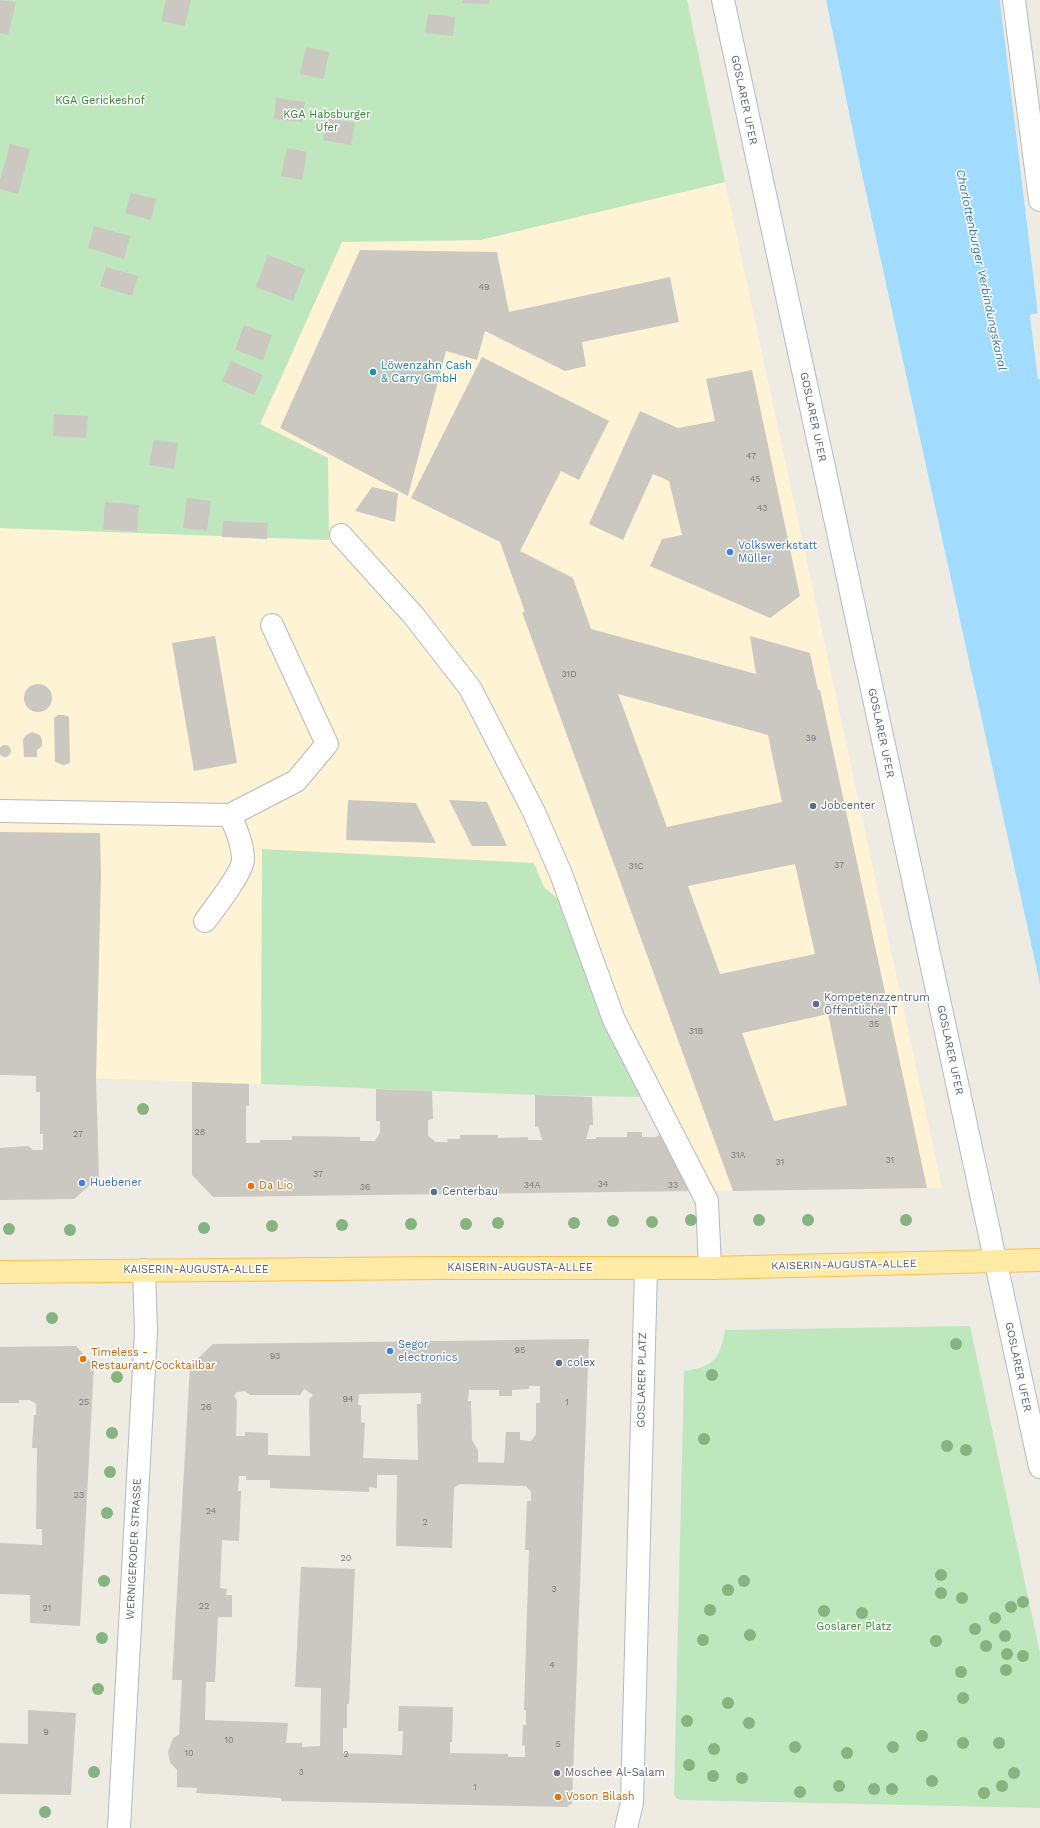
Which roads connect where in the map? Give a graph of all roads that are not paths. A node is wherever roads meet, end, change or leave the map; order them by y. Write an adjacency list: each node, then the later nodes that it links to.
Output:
1 (722, 0): 10 (street, GOSLARER UFER)
2 (1014, 0): 3 (street)
3 (1040, 200)
4 (341, 535): 12 (street)
5 (272, 625): 7 (street)
6 (0, 811): 7 (street)
7 (230, 815): 8 (street)
8 (205, 921)
9 (1040, 1260): 10 (main road, KAISERIN-AUGUSTA-ALLEE)
10 (995, 1261): 12 (main road, KAISERIN-AUGUSTA-ALLEE); 15 (street, GOSLARER UFER)
11 (646, 1268): 12 (main road, KAISERIN-AUGUSTA-ALLEE); 13 (main road, KAISERIN-AUGUSTA-ALLEE); 17 (street, GOSLARER PLATZ)
12 (710, 1268)
13 (144, 1270): 14 (main road, KAISERIN-AUGUSTA-ALLEE); 16 (street, WERNIGERODER STRASSE)
14 (0, 1272)
15 (1040, 1467)
16 (119, 1828)
17 (626, 1828)

